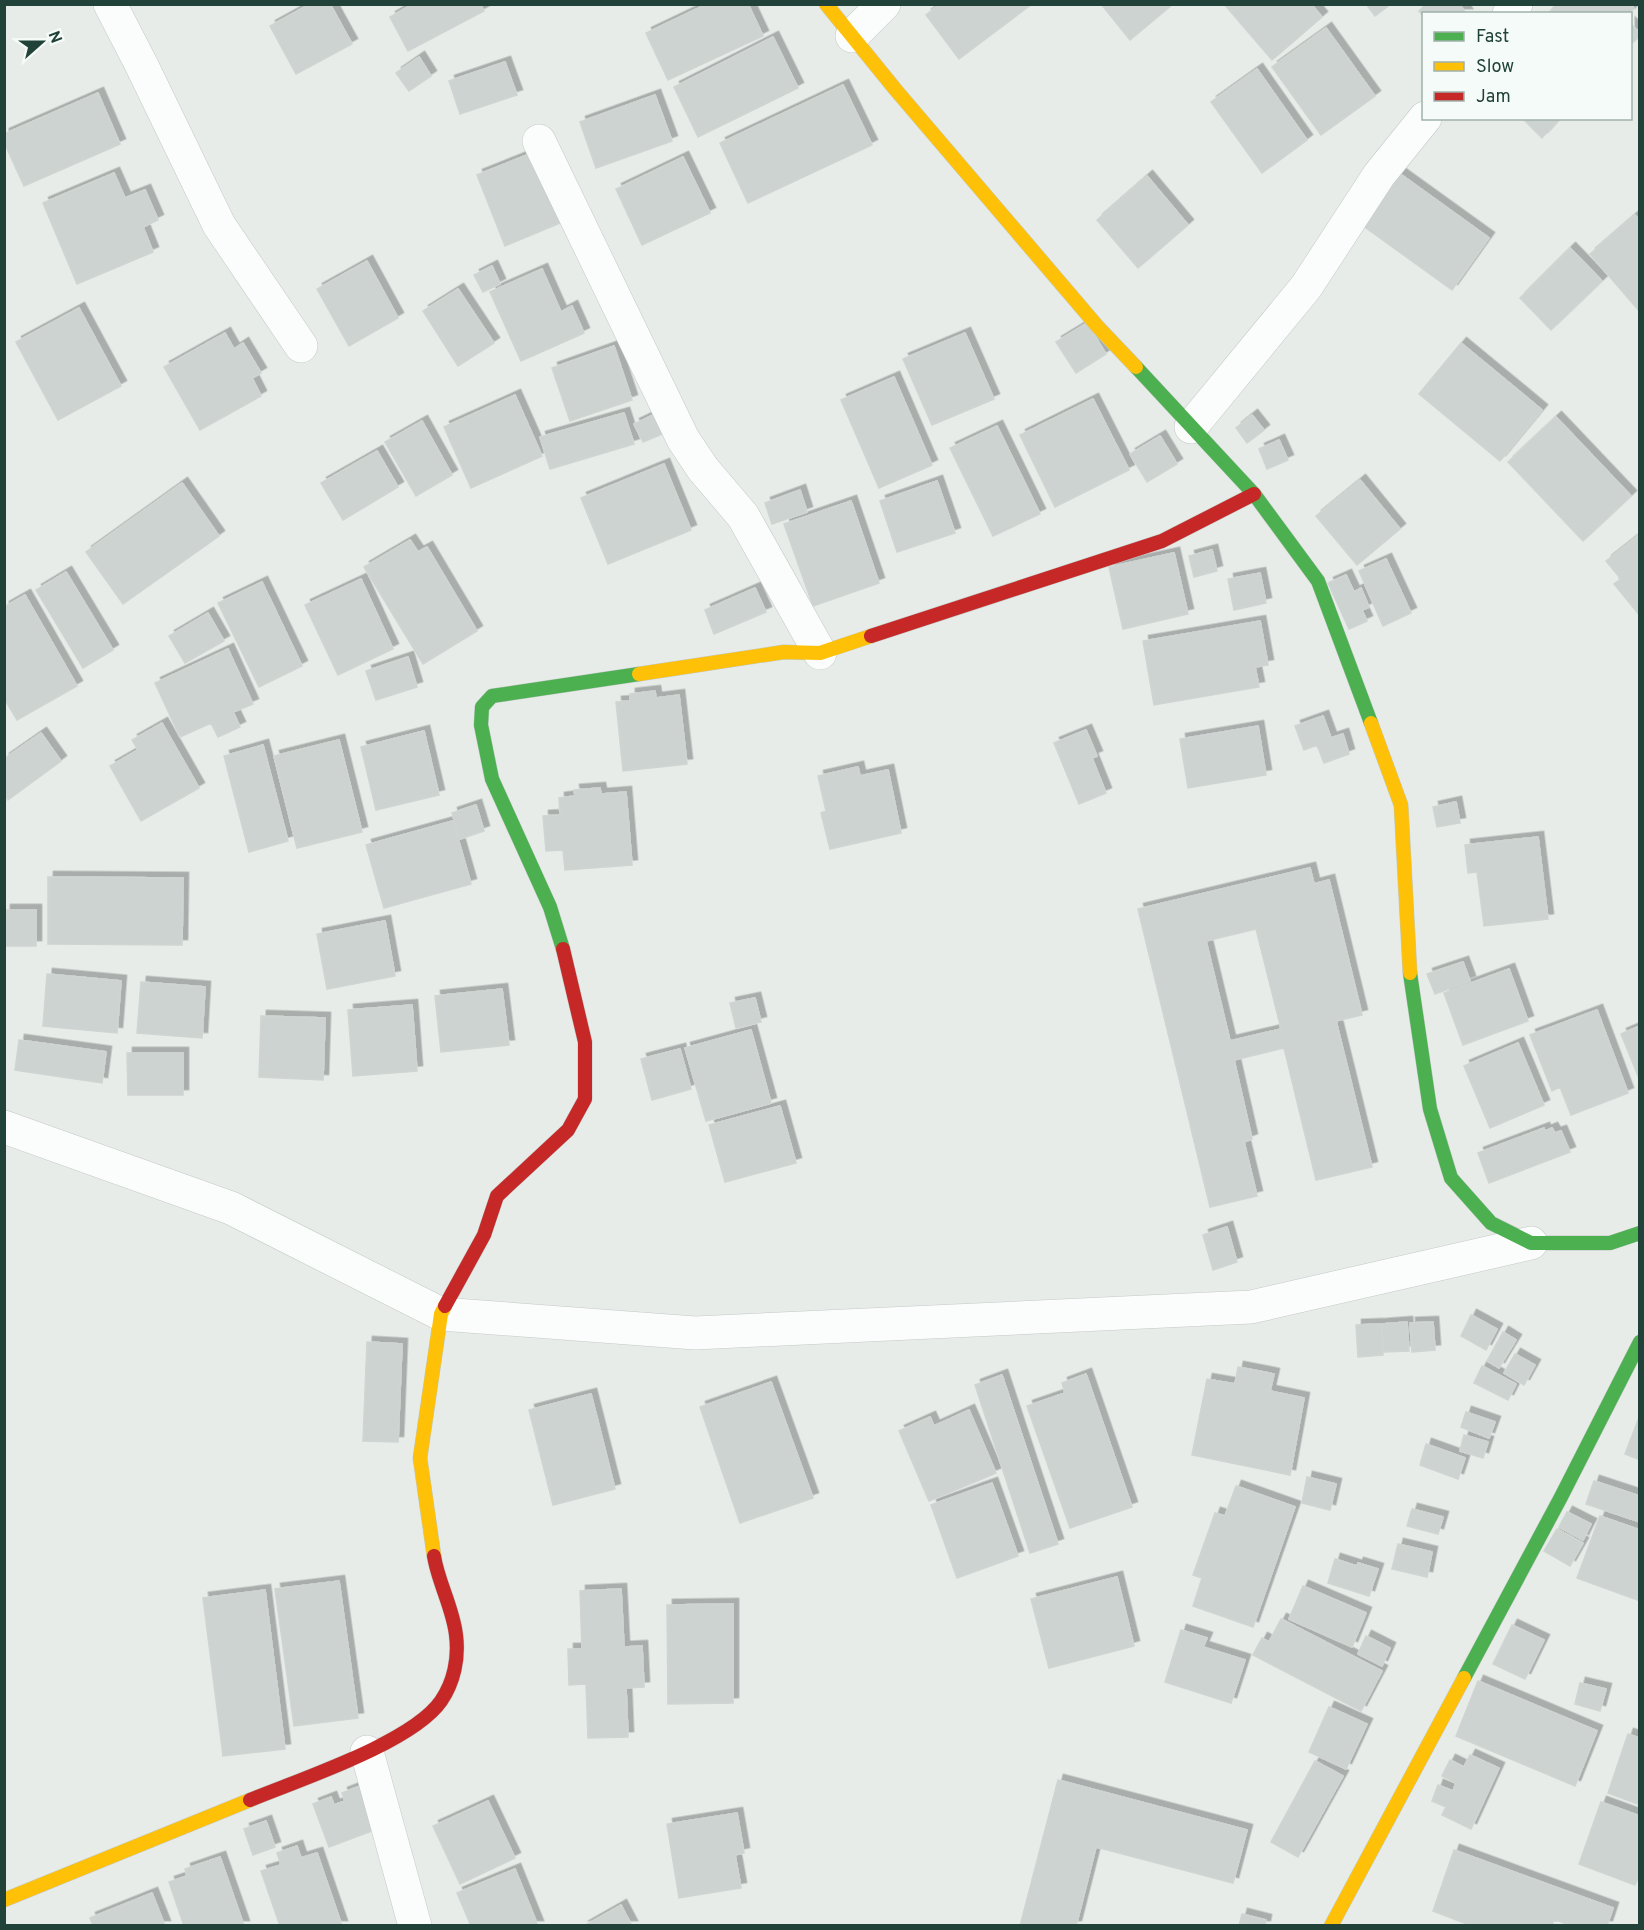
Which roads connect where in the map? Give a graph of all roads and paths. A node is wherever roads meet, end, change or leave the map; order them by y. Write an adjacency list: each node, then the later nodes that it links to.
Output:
1 (110, 4): 7 (street)
2 (826, 4): 4 (street)
3 (884, 4): 4 (street)
4 (852, 36): 8 (street)
5 (1423, 120): 8 (street)
6 (539, 141): 10 (street)
7 (301, 346)
8 (1191, 427): 9 (street)
9 (1254, 494): 10 (street); 13 (street)
10 (820, 653): 14 (street)
11 (4, 1127): 14 (street)
12 (1640, 1233): 13 (street)
13 (1531, 1243): 14 (street)
14 (441, 1314): 16 (street)
15 (1640, 1342): 19 (street)
16 (367, 1752): 17 (street); 18 (street)
17 (4, 1900)
18 (415, 1926)
19 (1331, 1926)

